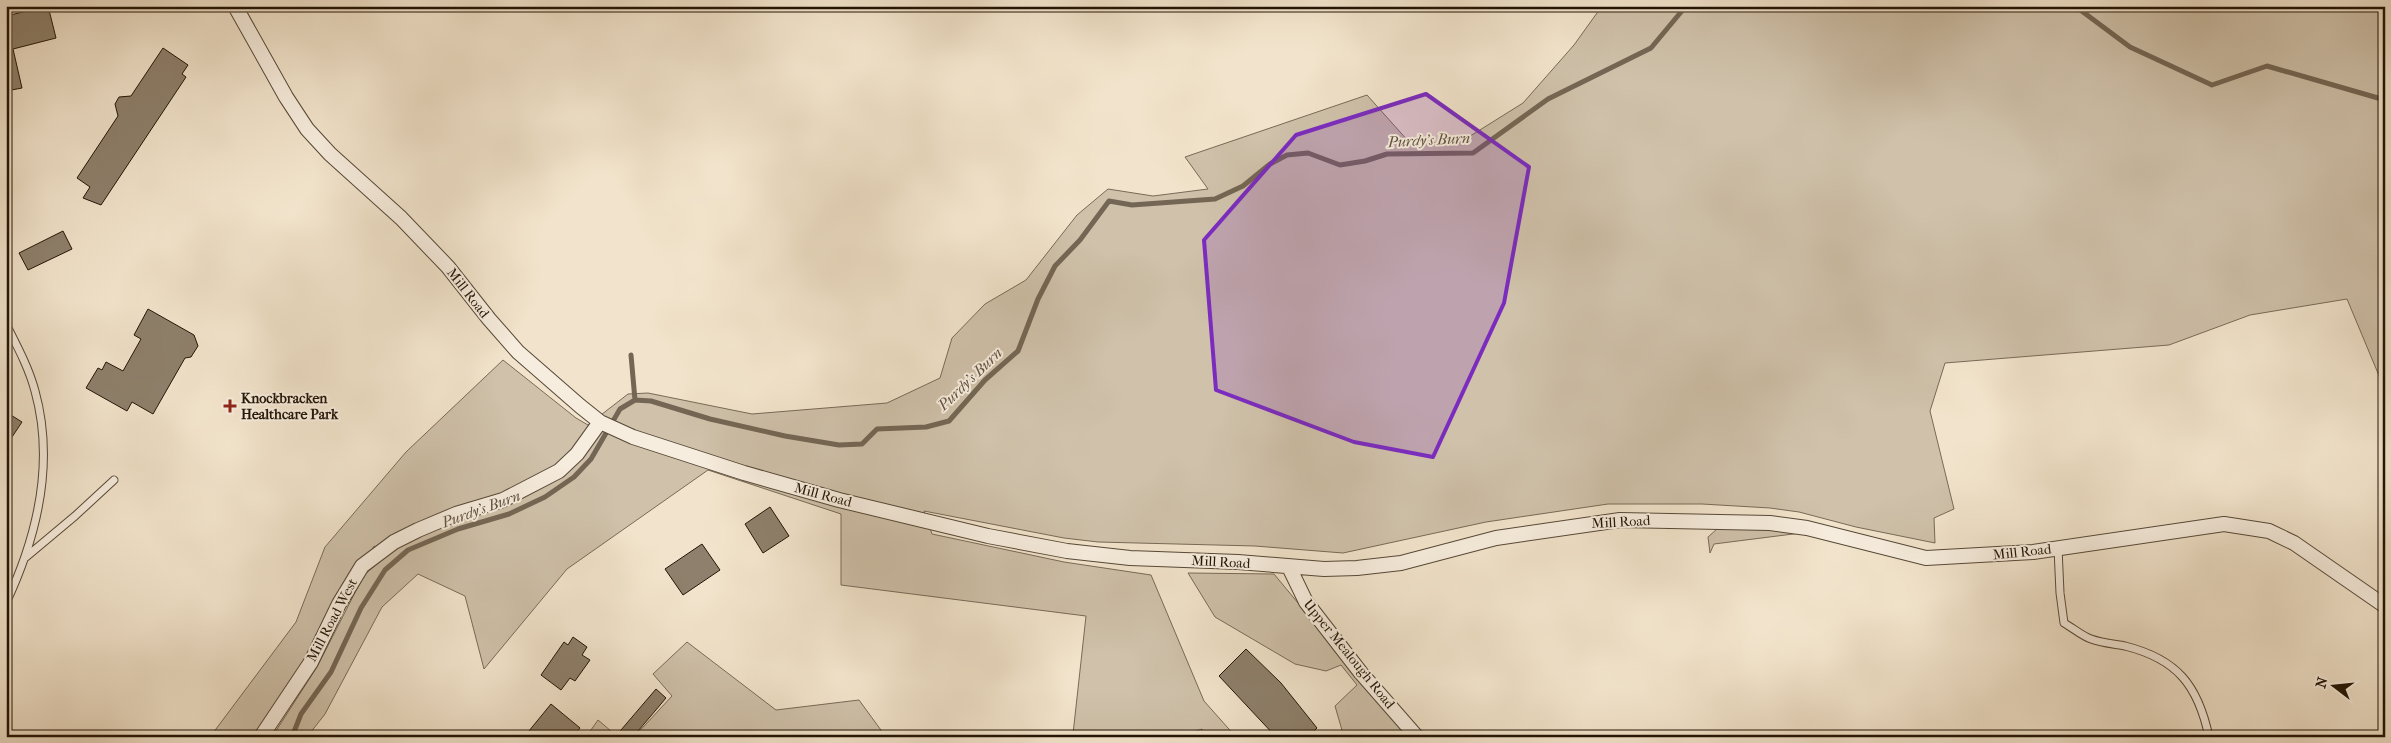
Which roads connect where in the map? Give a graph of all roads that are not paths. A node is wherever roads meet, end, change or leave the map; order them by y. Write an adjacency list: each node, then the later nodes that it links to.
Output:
1 (235, 6): 3 (street, Mill Road)
2 (6, 324): 6 (lane)
3 (600, 422): 7 (street, Mill Road); 10 (street, Mill Road West)
4 (114, 480): 6 (lane)
5 (2058, 548): 7 (street, Mill Road); 9 (street, Mill Road); 12 (lane)
6 (26, 557): 8 (lane)
7 (1289, 567): 11 (street, Upper Mealough Road)
8 (6, 603)
9 (2385, 606)
10 (261, 737)
11 (1417, 737)
12 (2209, 737)

